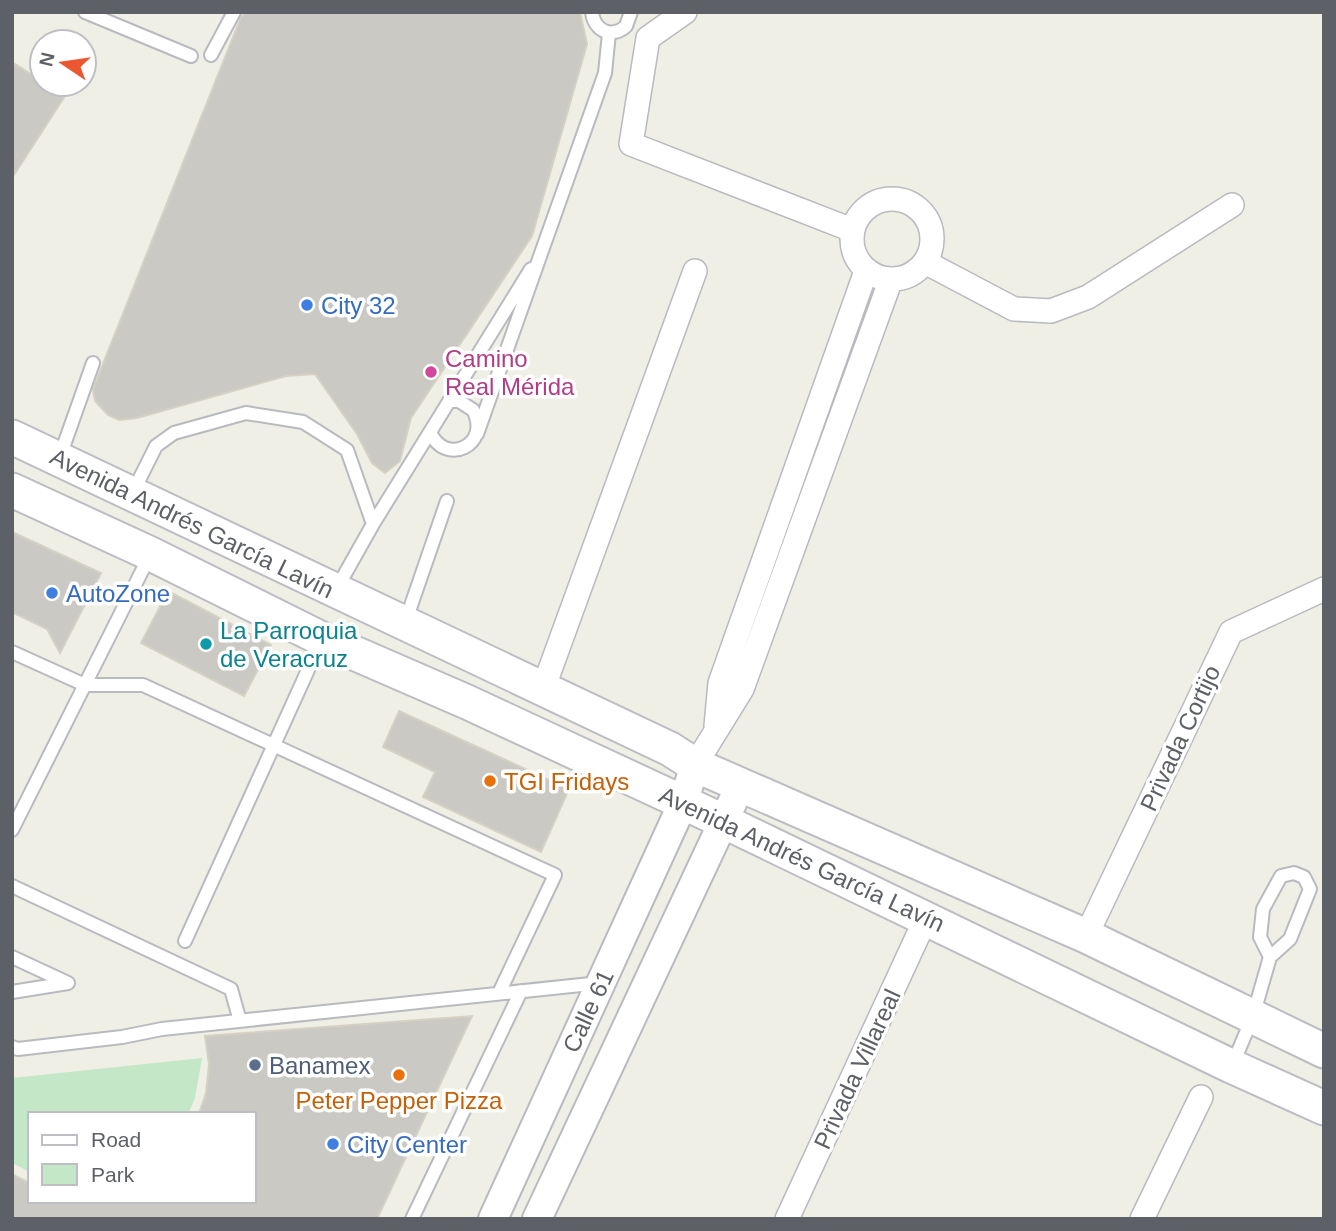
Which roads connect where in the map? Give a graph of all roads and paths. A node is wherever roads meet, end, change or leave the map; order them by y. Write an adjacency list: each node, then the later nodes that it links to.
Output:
1 (85, 12): 8 (lane)
2 (234, 12): 7 (lane)
3 (592, 12): 6 (lane)
4 (631, 12): 6 (lane)
5 (685, 12): 10 (street)
6 (609, 33): 11 (lane)
7 (211, 55)
8 (191, 56)
9 (1233, 205): 12 (street)
10 (852, 230): 12 (street); 14 (street)
11 (545, 244): 17 (lane); 19 (lane)
12 (925, 262): 15 (street)
13 (695, 271): 33 (street)
14 (866, 271): 15 (street); 34 (street)
15 (891, 279): 34 (street)
16 (93, 363): 21 (lane)
17 (449, 401): 18 (lane); 19 (lane)
18 (430, 432): 19 (lane); 25 (lane)
19 (477, 433)
20 (12, 438): 21 (main road, Avenida Andrés García Lavín)
21 (59, 460): 23 (main road, Avenida Andrés García Lavín)
22 (12, 490): 26 (main road, Avenida Andrés García Lavín)
23 (132, 494): 25 (lane); 28 (main road, Avenida Andrés García Lavín)
24 (447, 500): 29 (lane)
25 (373, 524): 28 (lane)
26 (151, 554): 30 (main road, Avenida Andrés García Lavín); 32 (lane)
27 (1324, 589): 43 (street, Privada Cortijo)
28 (335, 591): 29 (main road, Avenida Andrés García Lavín)
29 (404, 624): 33 (main road, Avenida Andrés García Lavín)
30 (323, 639): 35 (lane); 38 (main road, Avenida Andrés García Lavín)
31 (12, 652): 32 (lane)
32 (85, 685): 35 (lane); 40 (lane)
33 (542, 689): 36 (main road, Avenida Andrés García Lavín)
34 (716, 729): 36 (street)
35 (273, 745): 44 (lane); 50 (lane)
36 (695, 765): 37 (main road, Avenida Andrés García Lavín); 38 (street, Calle 61)
37 (741, 784): 39 (street, Calle 61); 43 (main road, Avenida Andrés García Lavín)
38 (683, 803): 39 (main road, Avenida Andrés García Lavín); 47 (street, Calle 61)
39 (723, 821): 42 (main road, Avenida Andrés García Lavín); 60 (street, Calle 61)
40 (12, 830)
41 (12, 886): 52 (lane)
42 (926, 918): 55 (main road, Avenida Andrés García Lavín); 61 (street, Privada Villareal)
43 (1086, 936): 51 (main road, Avenida Andrés García Lavín)
44 (185, 941)
45 (12, 957): 49 (lane)
46 (1270, 957): 46 (lane); 51 (lane)
47 (600, 982): 48 (lane); 59 (street, Calle 61)
48 (521, 991): 50 (lane); 58 (lane)
49 (12, 992)
50 (499, 993): 52 (lane)
51 (1253, 1016): 54 (main road, Avenida Andrés García Lavín); 55 (lane)
52 (240, 1021): 53 (lane)
53 (12, 1047)
54 (1324, 1051)
55 (1231, 1066): 57 (main road, Avenida Andrés García Lavín)
56 (1201, 1097): 62 (street)
57 (1324, 1108)
58 (412, 1219)
59 (493, 1219)
60 (537, 1219)
61 (787, 1219)
62 (1142, 1219)

